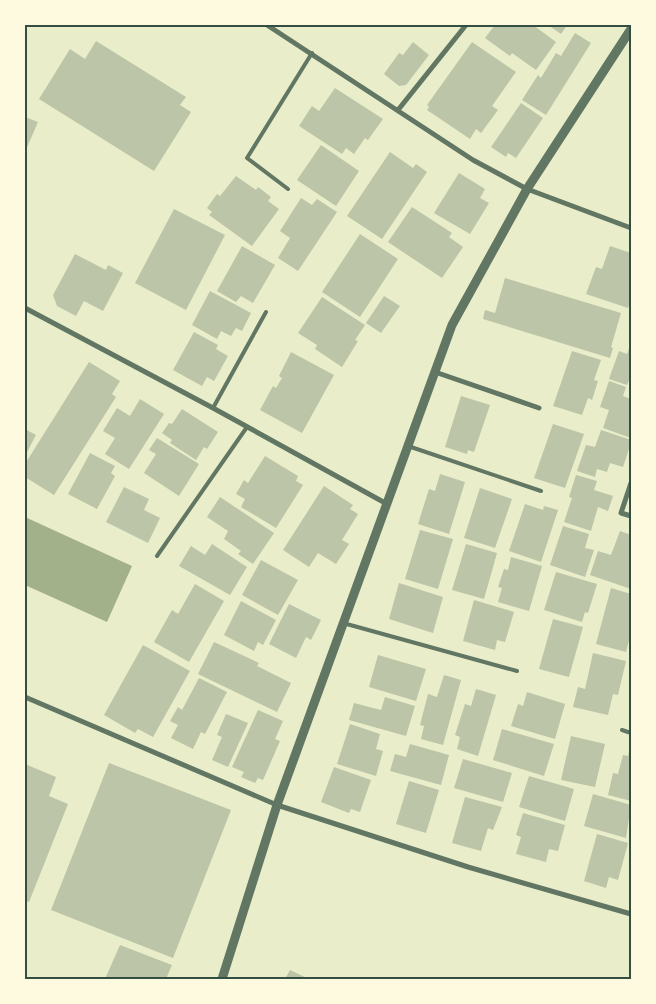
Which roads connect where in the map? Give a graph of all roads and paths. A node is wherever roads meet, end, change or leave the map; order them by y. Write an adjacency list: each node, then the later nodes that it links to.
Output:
1 (267, 25): 4 (street)
2 (466, 25): 5 (street)
3 (631, 29): 7 (street)
4 (312, 53): 5 (street); 6 (lane)
5 (398, 110): 7 (street)
6 (288, 189)
7 (527, 189): 8 (street); 11 (street)
8 (631, 228)
9 (25, 308): 12 (street)
10 (266, 312): 12 (lane)
11 (435, 372): 13 (street); 15 (street)
12 (213, 408): 14 (street)
13 (539, 408)
14 (247, 427): 18 (street); 20 (lane)
15 (408, 446): 17 (lane); 18 (street)
16 (631, 483): 19 (street)
17 (540, 490)
18 (387, 504): 21 (street)
19 (631, 516)
20 (157, 556)
21 (343, 623): 22 (lane); 26 (street)
22 (517, 671)
23 (25, 697): 26 (street)
24 (622, 730): 25 (lane)
25 (631, 733)
26 (277, 804): 27 (street); 28 (street)
27 (631, 914)
28 (222, 979)

